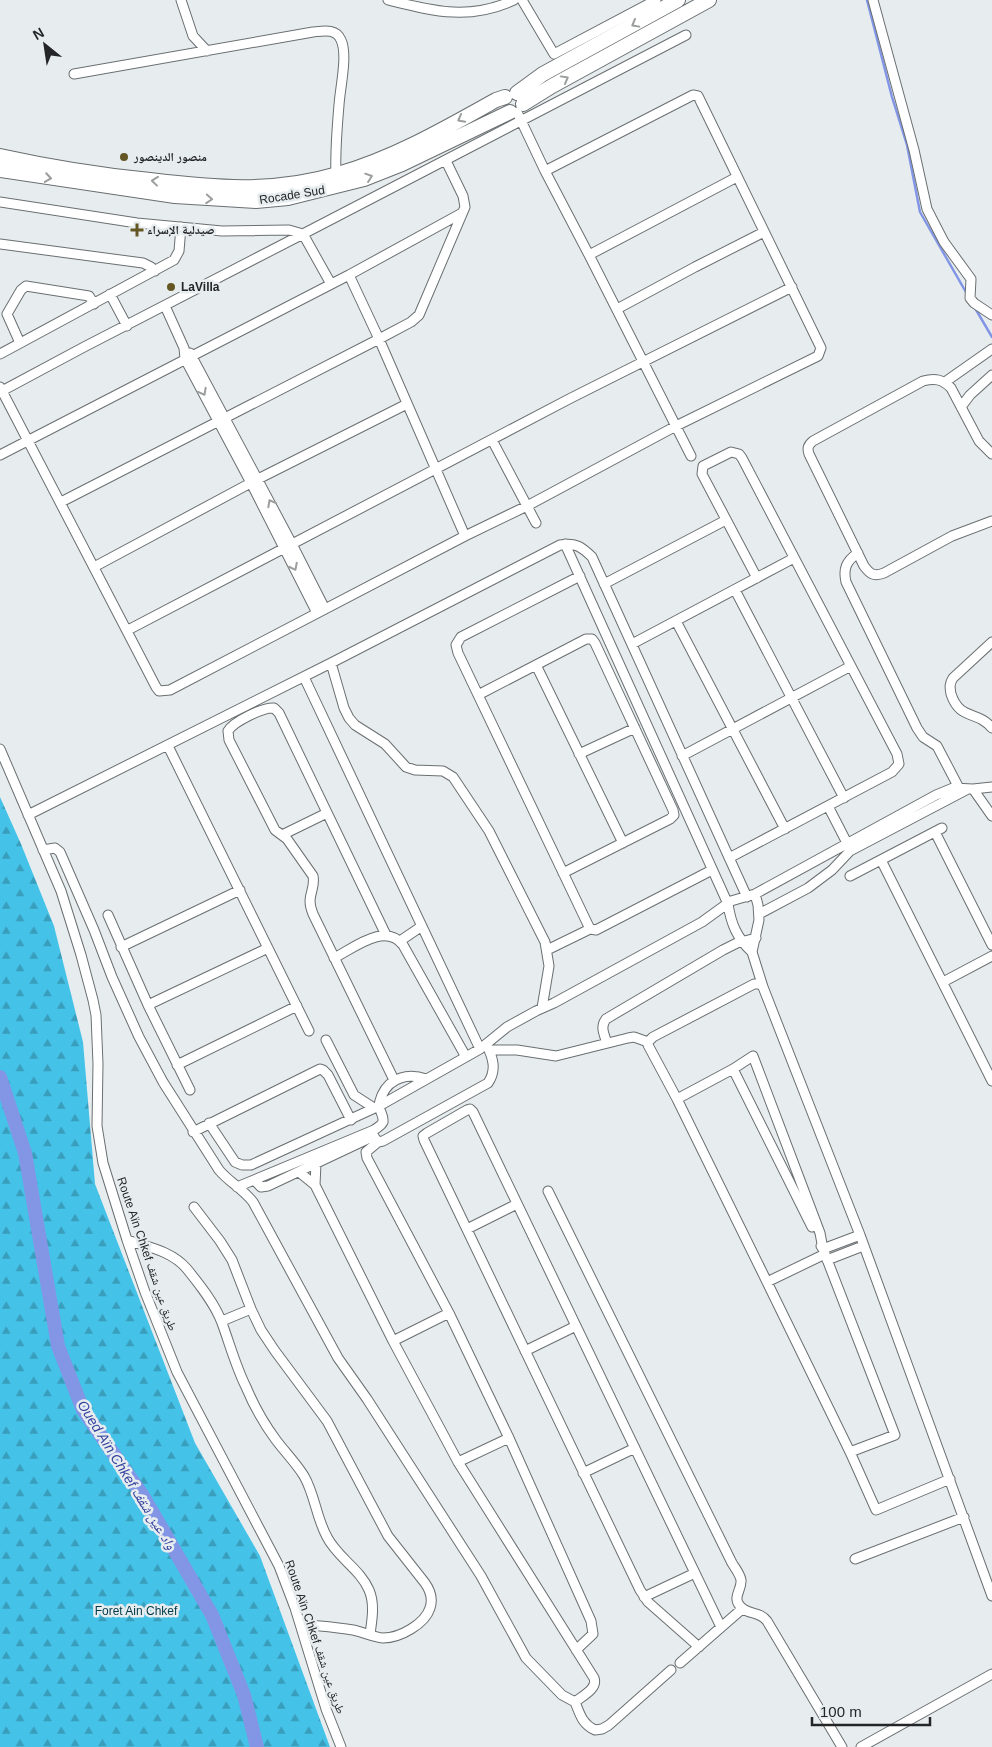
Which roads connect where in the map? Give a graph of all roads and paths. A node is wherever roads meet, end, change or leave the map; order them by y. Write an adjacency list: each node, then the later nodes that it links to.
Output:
1 (181, 0): 11 (street)
2 (388, 0): 9 (street)
3 (514, 0): 9 (street)
4 (522, 0): 5 (street)
5 (656, 0)
6 (678, 0): 13 (highway, Rocade Sud, one-way to 13)
7 (709, 0): 13 (highway, Rocade Sud, one-way to 7)
8 (873, 0): 35 (street)
9 (426, 5)
10 (686, 35): 13 (street)
11 (207, 51): 12 (street); 18 (street)
12 (74, 74)
13 (515, 107): 15 (street); 16 (highway, Rocade Sud, one-way to 13); 17 (street); 18 (highway, Rocade Sud, one-way to 18)
14 (0, 156): 18 (highway, Rocade Sud, one-way to 14)
15 (446, 160): 21 (street); 24 (street)
16 (0, 170)
17 (544, 171): 19 (street); 26 (street)
18 (336, 175)
19 (737, 177): 23 (street); 26 (street)
20 (0, 202): 22 (street)
21 (462, 214): 28 (street); 37 (street)
22 (181, 227): 24 (street); 27 (street)
23 (764, 232): 30 (street); 34 (street)
24 (303, 234): 29 (street); 33 (street)
25 (0, 244): 27 (street)
26 (590, 255): 34 (street)
27 (154, 271): 31 (street)
28 (349, 275): 29 (street); 37 (street)
29 (330, 284): 41 (street)
30 (792, 287): 42 (street); 49 (street)
31 (110, 294): 32 (street); 36 (street)
32 (94, 304): 38 (street); 38 (street)
33 (165, 306): 36 (street); 41 (street)
34 (617, 309): 42 (street)
35 (992, 315)
36 (127, 326): 45 (street)
37 (379, 339): 46 (street); 48 (street)
38 (20, 343): 40 (street)
39 (992, 349): 44 (street)
40 (0, 354)
41 (189, 357): 48 (street); 50 (street)
42 (643, 362): 49 (street); 51 (street)
43 (992, 376): 47 (street)
44 (944, 382): 47 (street); 65 (street)
45 (1, 390): 50 (street)
46 (406, 404): 55 (street); 56 (street)
47 (961, 407): 52 (street)
48 (222, 420): 56 (street); 57 (street)
49 (676, 426): 54 (street); 58 (street)
50 (28, 440): 53 (street); 57 (street)
51 (492, 440): 55 (street); 58 (street)
52 (992, 454)
53 (0, 455)
54 (691, 456)
55 (435, 469): 62 (street); 64 (street)
56 (254, 481): 64 (street); 67 (street)
57 (61, 502): 67 (street)
58 (527, 506): 61 (street); 62 (street)
59 (726, 520): 66 (street); 69 (street); 70 (street)
60 (992, 521): 65 (street)
61 (536, 523)
62 (465, 536): 72 (street)
63 (565, 544): 68 (street); 70 (street); 77 (street)
64 (288, 546): 72 (street); 74 (street)
65 (858, 554): 93 (street)
66 (794, 558): 69 (street); 79 (street)
67 (94, 567): 74 (street)
68 (580, 576): 81 (street); 106 (street)
69 (757, 578): 71 (street)
70 (604, 584): 76 (street)
71 (734, 590): 73 (street); 82 (street)
72 (321, 611): 74 (street)
73 (676, 621): 76 (street); 87 (street)
74 (128, 630)
75 (992, 642): 86 (street)
76 (632, 644): 91 (street)
77 (331, 663): 80 (street); 123 (street)
78 (536, 665): 81 (street); 85 (street); 90 (street)
79 (851, 666): 82 (street); 94 (street)
80 (304, 677): 83 (street); 114 (street)
81 (478, 695): 107 (street)
82 (791, 698): 87 (street); 94 (street)
83 (245, 706): 84 (street); 88 (street)
84 (250, 716): 96 (street); 100 (street)
85 (635, 728): 90 (street); 101 (street)
86 (992, 728)
87 (733, 729): 91 (street); 99 (street)
88 (168, 746): 97 (street); 109 (street)
89 (0, 749): 97 (street, Route Aïn Chkef طريق عين شقف)
90 (579, 754): 101 (street)
91 (682, 756): 104 (street)
92 (992, 787): 93 (street)
93 (967, 789): 98 (street); 102 (street); 112 (street)
94 (844, 798): 95 (street)
95 (828, 806): 99 (street); 102 (street)
96 (327, 813): 100 (street); 116 (street)
97 (28, 815): 103 (street, Route Aïn Chkef طريق عين شقف)
98 (992, 816)
99 (785, 829): 104 (street)
100 (282, 835): 126 (street)
101 (623, 843): 107 (street)
102 (848, 843): 110 (street)
103 (43, 850): 150 (street); 162 (street, Route Aïn Chkef طريق عين شقف)
104 (729, 858): 110 (street)
105 (881, 860): 108 (street); 120 (street); 127 (street)
106 (712, 870): 111 (street); 115 (street)
107 (563, 873): 115 (street)
108 (850, 876)
109 (240, 890): 121 (street); 122 (street)
110 (751, 895): 111 (street); 112 (street)
111 (728, 904): 119 (street); 131 (street)
112 (759, 914): 117 (street)
113 (108, 915): 121 (street)
114 (422, 926): 118 (street); 136 (street)
115 (590, 929): 123 (street)
116 (386, 935): 118 (street); 126 (street)
117 (756, 938): 119 (street); 124 (street)
118 (400, 941): 137 (street)
119 (742, 942): 124 (street); 135 (street)
120 (992, 945)
121 (121, 947): 129 (street)
122 (268, 948): 129 (street); 130 (street)
123 (547, 950): 131 (street)
124 (752, 952): 128 (street)
125 (992, 956): 127 (street)
126 (334, 958): 141 (street)
127 (943, 982): 142 (street)
128 (763, 987): 134 (street); 161 (street)
129 (148, 1004): 138 (street)
130 (296, 1006): 132 (street); 138 (street)
131 (542, 1008): 136 (street)
132 (309, 1030)
133 (326, 1040): 145 (street)
134 (648, 1042): 135 (street); 144 (street)
135 (608, 1043): 136 (street)
136 (485, 1048): 137 (street); 146 (street)
137 (466, 1056): 140 (street)
138 (177, 1065): 143 (street)
139 (733, 1069): 144 (street); 164 (street); 164 (street)
140 (426, 1079): 141 (street); 145 (street)
141 (394, 1080): 145 (street)
142 (992, 1081)
143 (190, 1090)
144 (677, 1099): 165 (street)
145 (377, 1107): 147 (street); 151 (street)
146 (439, 1111): 148 (street); 151 (street)
147 (351, 1120): 149 (street); 149 (street)
148 (445, 1122): 158 (street); 160 (street)
149 (209, 1123): 150 (street)
150 (194, 1132): 156 (street)
151 (374, 1137): 152 (street); 154 (street); 167 (street)
152 (316, 1163): 153 (street); 155 (street)
153 (298, 1172): 154 (street); 155 (street)
154 (254, 1180): 156 (street)
155 (315, 1185): 170 (street)
156 (237, 1187): 192 (street)
157 (548, 1191): 183 (street)
158 (517, 1204): 160 (street); 169 (street)
159 (194, 1207): 166 (street)
160 (467, 1229): 171 (street)
161 (860, 1235): 163 (street); 164 (street)
162 (126, 1240): 168 (street); 184 (street, Route Aïn Chkef طريق عين شقف)
163 (864, 1246): 164 (street); 177 (street)
164 (825, 1254): 165 (street); 174 (street)
165 (767, 1282): 174 (street)
166 (251, 1309): 168 (street); 186 (street)
167 (450, 1314): 170 (street); 172 (street)
168 (222, 1321): 186 (street)
169 (576, 1326): 171 (street); 173 (street)
170 (393, 1342): 175 (street)
171 (525, 1351): 176 (street)
172 (509, 1438): 175 (street); 188 (street)
173 (635, 1448): 176 (street); 180 (street)
174 (850, 1452): 177 (street)
175 (458, 1462): 188 (street)
176 (584, 1473): 182 (street)
177 (950, 1479): 178 (street)
178 (964, 1517): 179 (street); 181 (street)
179 (855, 1559)
180 (695, 1573): 182 (street); 185 (street)
181 (992, 1596)
182 (644, 1597): 187 (street)
183 (742, 1609): 185 (street); 194 (street)
184 (300, 1624): 186 (street); 193 (street, Route Aïn Chkef طريق عين شقف)
185 (721, 1627): 187 (street)
186 (370, 1634)
187 (698, 1647): 189 (street)
188 (576, 1650): 192 (street)
189 (680, 1663)
190 (671, 1670): 192 (street)
191 (992, 1674): 195 (street)
192 (575, 1702)
193 (341, 1747)
194 (842, 1747)
195 (861, 1747)

